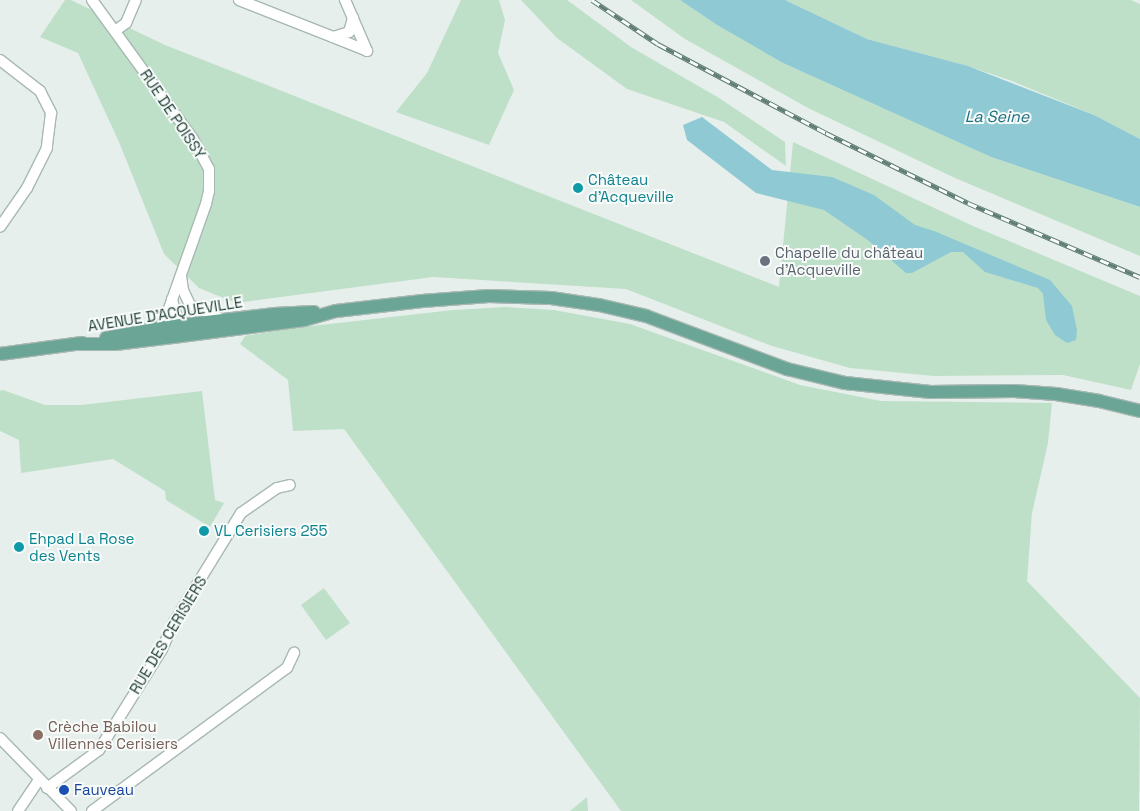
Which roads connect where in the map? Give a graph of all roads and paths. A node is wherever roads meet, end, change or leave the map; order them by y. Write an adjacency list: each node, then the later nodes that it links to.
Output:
1 (92, 0): 6 (street, RUE DE POISSY)
2 (136, 0): 6 (street)
3 (239, 0): 7 (street)
4 (345, 0): 5 (street)
5 (353, 18): 7 (street); 7 (street)
6 (115, 31): 10 (street, RUE DE POISSY)
7 (333, 37)
8 (0, 60): 9 (street)
9 (0, 227)
10 (181, 275): 11 (street, RUE DE POISSY); 12 (street)
11 (172, 298): 15 (street, RUE DE POISSY); 16 (street)
12 (190, 305): 14 (street); 16 (street)
13 (336, 311): 14 (main road, AVENUE D'ACQUEVILLE); 16 (main road); 19 (main road)
14 (226, 320): 16 (main road, AVENUE D'ACQUEVILLE)
15 (159, 328): 16 (main road, AVENUE D'ACQUEVILLE); 17 (main road, AVENUE D'ACQUEVILLE)
16 (185, 330): 17 (main road)
17 (75, 344): 18 (main road, AVENUE D'ACQUEVILLE)
18 (0, 354)
19 (1140, 411)
20 (290, 485): 24 (street, RUE DES CERISIERS)
21 (294, 653): 27 (street)
22 (0, 738): 23 (street)
23 (39, 780): 24 (street); 25 (street)
24 (47, 788): 26 (street)
25 (18, 811)
26 (71, 811)
27 (92, 811)

